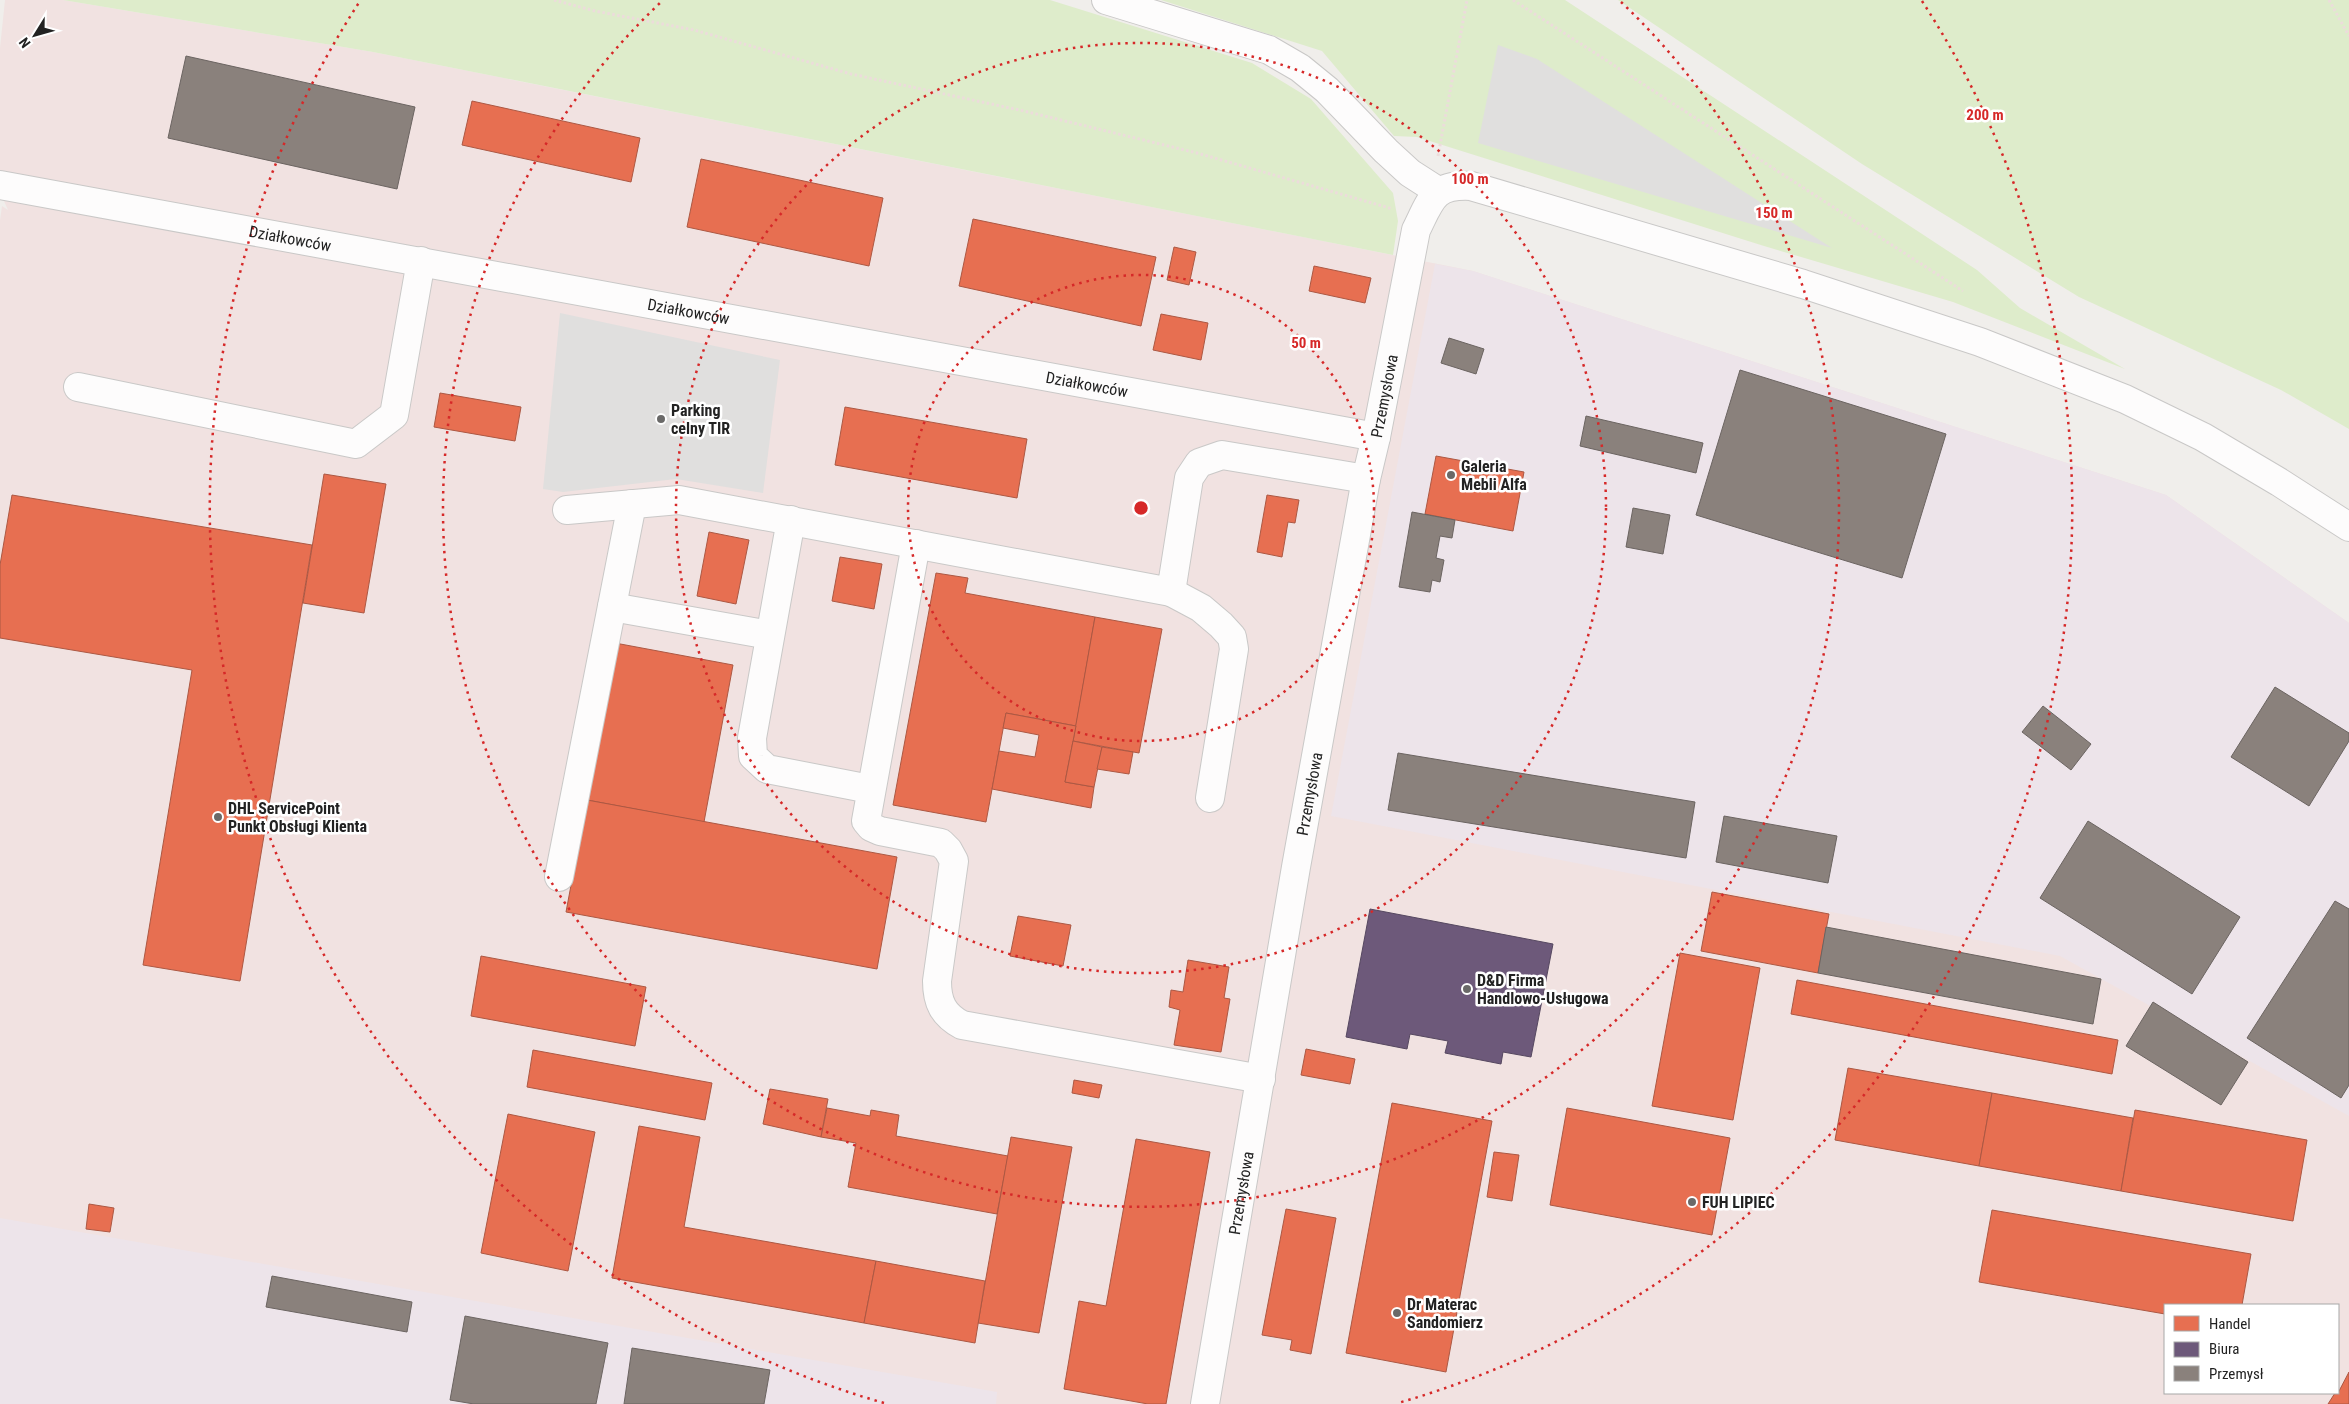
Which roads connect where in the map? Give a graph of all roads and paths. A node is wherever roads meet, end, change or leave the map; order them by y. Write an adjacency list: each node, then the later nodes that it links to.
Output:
1 (554, 0): 9 (path)
2 (1106, 0): 8 (street)
3 (1467, 0): 8 (path)
4 (1513, 0): 11 (path)
5 (2329, 0): 6 (path)
6 (2349, 36)
7 (0, 185): 10 (street, Działkowców)
8 (1438, 191): 9 (street, Przemysłowa); 18 (street)
9 (1422, 217): 13 (street, Przemysłowa)
10 (421, 261): 12 (street); 13 (street, Działkowców)
11 (1963, 291)
12 (78, 387)
13 (1376, 437): 14 (street, Przemysłowa)
14 (1366, 479): 20 (street); 26 (street, Przemysłowa)
15 (632, 504): 16 (street); 17 (street); 21 (street)
16 (567, 510)
17 (791, 520): 19 (street); 22 (street)
18 (2349, 527)
19 (916, 544): 20 (street); 23 (street)
20 (1171, 592): 24 (street)
21 (612, 607): 22 (street); 25 (street)
22 (770, 635): 23 (street)
23 (870, 789): 26 (street)
24 (1210, 798)
25 (559, 877)
26 (1261, 1079): 27 (street, Przemysłowa)
27 (1206, 1404)

